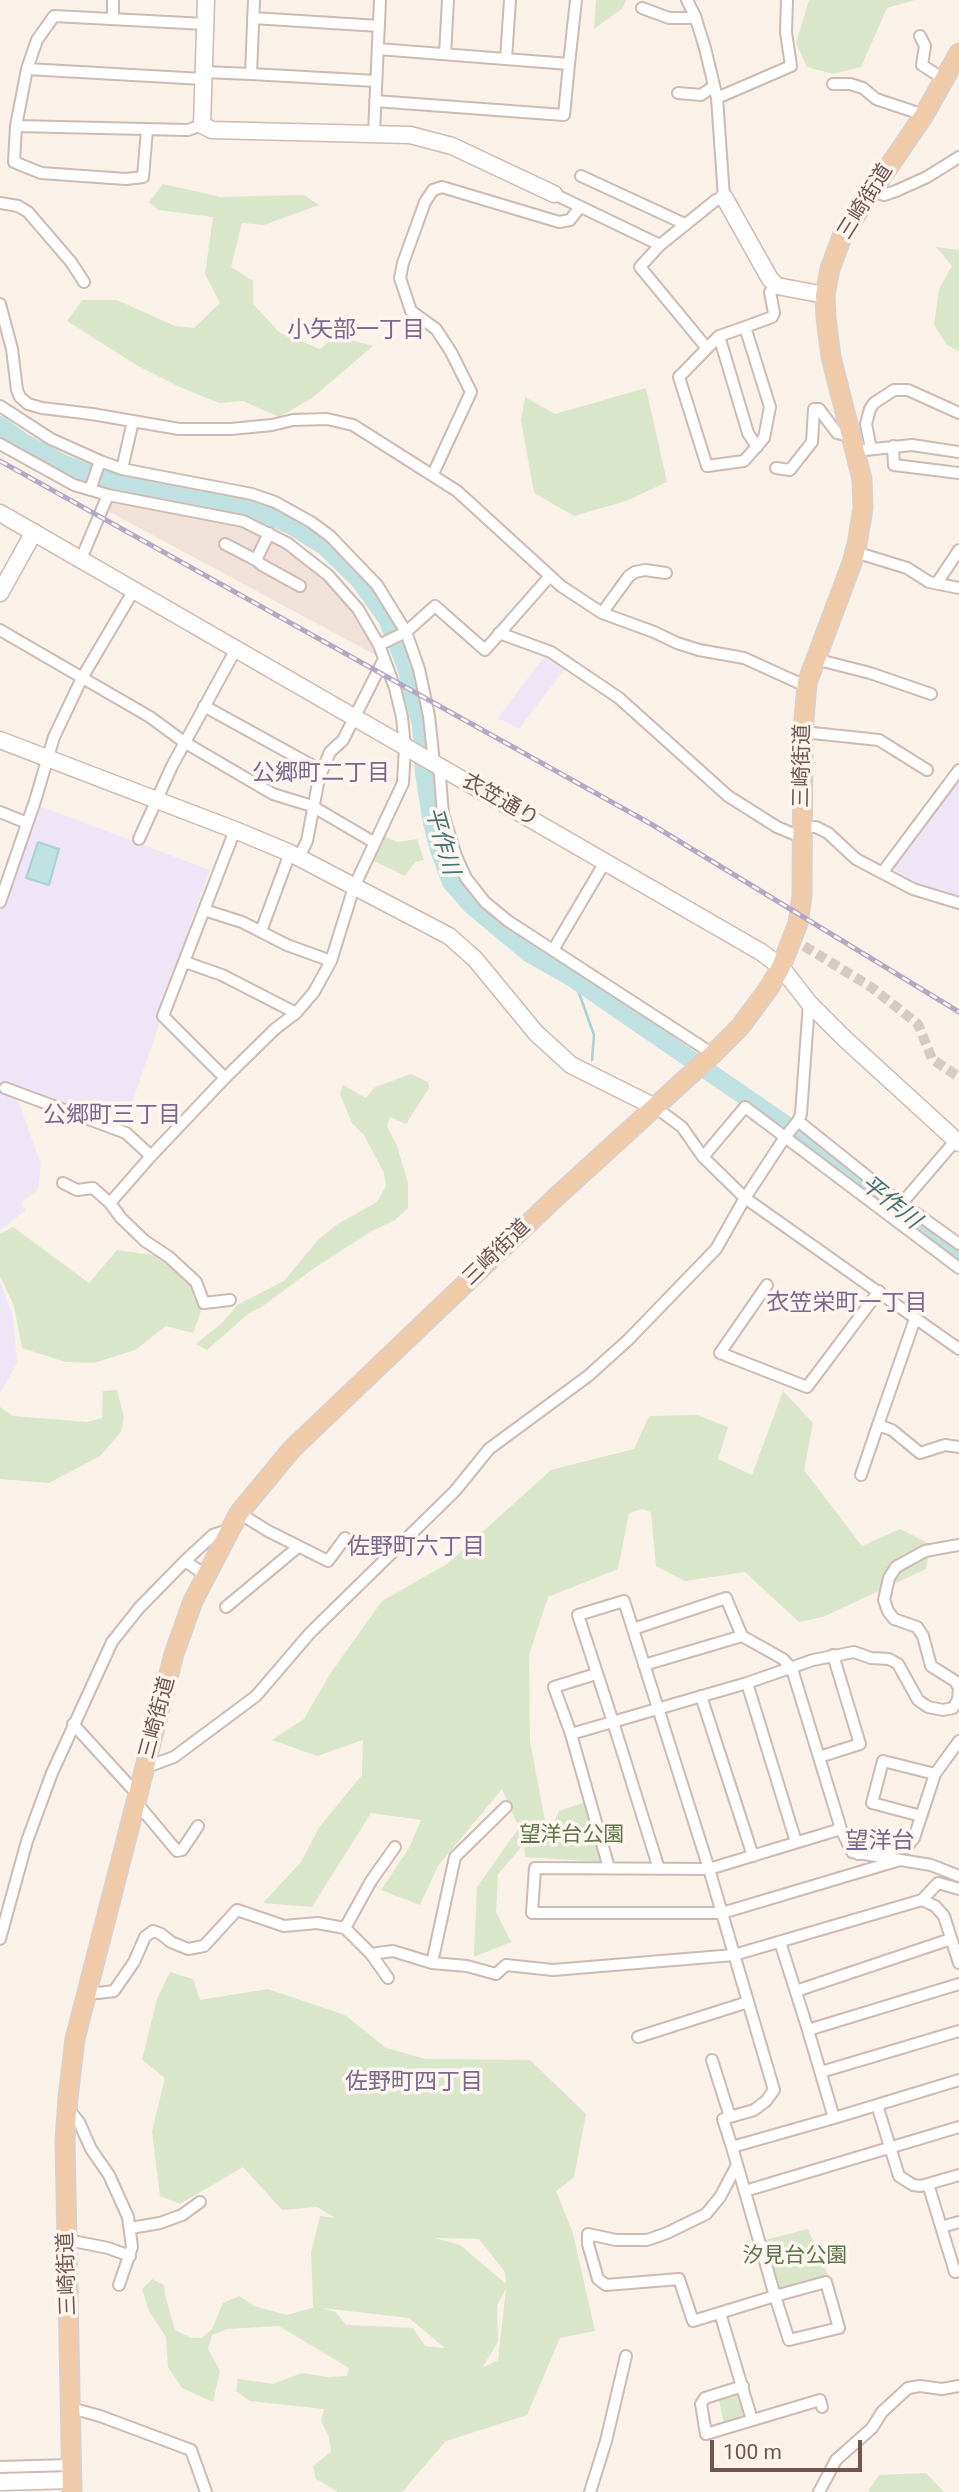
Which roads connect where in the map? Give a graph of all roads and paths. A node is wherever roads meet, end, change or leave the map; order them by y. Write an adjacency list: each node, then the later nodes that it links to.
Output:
1 (113, 0): 13 (street)
2 (206, 0): 14 (street)
3 (254, 0): 11 (street)
4 (380, 0): 15 (street)
5 (448, 0): 19 (street)
6 (510, 0): 20 (street)
7 (576, 0): 21 (street)
8 (687, 0): 12 (street)
9 (788, 0): 30 (street)
10 (642, 8): 12 (street)
11 (253, 18): 15 (street); 23 (street)
12 (695, 18): 28 (street)
13 (113, 19): 14 (street); 22 (street)
14 (205, 24): 24 (street)
15 (379, 26): 17 (street)
16 (920, 36): 25 (street)
17 (378, 49): 19 (street); 26 (street)
18 (959, 53): 25 (main road, 三崎街道)
19 (445, 54): 20 (street)
20 (506, 60): 21 (street)
21 (569, 64): 32 (street)
22 (26, 69): 24 (street); 35 (street)
23 (251, 74): 24 (street); 26 (street)
24 (203, 76): 34 (street)
25 (945, 80): 33 (main road, 三崎街道)
26 (376, 81): 31 (street)
27 (833, 84): 33 (street)
28 (714, 86): 29 (street); 30 (street)
29 (678, 93)
30 (717, 98): 43 (street)
31 (375, 101): 32 (street); 38 (street)
32 (564, 115): 36 (street)
33 (924, 115): 41 (main road, 三崎街道)
34 (202, 125): 37 (street); 38 (street)
35 (16, 127): 37 (street); 37 (street)
36 (564, 127)
37 (147, 130)
38 (374, 133): 42 (street)
39 (959, 157): 41 (street)
40 (580, 176): 46 (street)
41 (870, 191): 50 (main road, 三崎街道)
42 (554, 194): 45 (street)
43 (724, 197): 46 (street); 49 (street)
44 (0, 203): 48 (street)
45 (580, 206): 47 (street); 67 (street)
46 (685, 224): 47 (street)
47 (660, 245): 54 (street)
48 (84, 282)
49 (777, 286): 50 (street); 52 (street)
50 (825, 295): 59 (main road, 三崎街道)
51 (0, 304): 57 (street)
52 (745, 327): 53 (street); 61 (street)
53 (719, 336): 54 (street); 61 (street)
54 (706, 347): 61 (street)
55 (0, 406): 63 (street)
56 (959, 413): 59 (street)
57 (133, 421): 65 (street); 67 (street)
58 (0, 444): 68 (street)
59 (860, 446): 60 (street); 64 (street); 75 (main road, 三崎街道)
60 (893, 446): 62 (street); 66 (street)
61 (757, 447)
62 (959, 450)
63 (99, 462): 65 (street); 68 (street)
64 (776, 468)
65 (122, 469): 87 (street)
66 (959, 473)
67 (433, 474): 79 (street)
68 (90, 489): 69 (street)
69 (108, 495): 72 (street); 76 (street)
70 (0, 513): 71 (street, 衣笠通り)
71 (34, 532): 76 (street, 衣笠通り); 84 (street)
72 (269, 533): 77 (street); 89 (street)
73 (225, 544): 77 (street)
74 (959, 550): 80 (street)
75 (855, 552): 80 (street); 92 (main road, 三崎街道)
76 (81, 559): 83 (street, 衣笠通り)
77 (256, 560): 81 (street)
78 (666, 573): 85 (street)
79 (550, 576): 85 (street); 88 (street)
80 (937, 583): 82 (street)
81 (300, 586)
82 (959, 588)
83 (134, 590): 90 (street, 衣笠通り); 93 (street)
84 (0, 593)
85 (602, 613): 94 (street)
86 (0, 630): 93 (street)
87 (404, 633): 88 (street); 89 (street); 103 (street)
88 (499, 633): 112 (street)
89 (381, 644): 91 (street)
90 (236, 649): 96 (street); 97 (street, 衣笠通り)
91 (384, 659): 97 (street); 101 (street)
92 (815, 659): 94 (main road, 三崎街道); 95 (street)
93 (82, 678): 100 (street); 102 (street)
94 (807, 683): 98 (main road, 三崎街道)
95 (931, 694)
96 (204, 706): 100 (street); 105 (street)
97 (353, 717): 101 (street, 衣笠通り); 105 (street)
98 (803, 732): 106 (street); 112 (main road, 三崎街道)
99 (0, 740): 102 (street)
100 (184, 742): 107 (street); 108 (street)
101 (408, 748): 103 (street, 衣笠通り); 114 (street)
102 (48, 758): 107 (street); 110 (street)
103 (435, 763): 116 (street, 衣笠通り); 123 (street)
104 (959, 770): 117 (street)
105 (322, 771): 108 (street)
106 (927, 771)
107 (156, 799): 111 (street); 113 (street)
108 (312, 806): 114 (street); 115 (street)
109 (0, 812): 110 (street)
110 (27, 823): 119 (street)
111 (235, 830): 115 (street); 121 (street)
112 (802, 831): 117 (street); 126 (main road, 三崎街道)
113 (139, 839)
114 (375, 843): 118 (street)
115 (294, 855): 118 (street); 122 (street)
116 (605, 862): 123 (street); 126 (street, 衣笠通り)
117 (883, 873): 120 (street)
118 (354, 887): 124 (street); 132 (street)
119 (0, 900)
120 (959, 903)
121 (204, 910): 122 (street); 125 (street)
122 (261, 931): 124 (street)
123 (553, 950): 129 (street)
124 (331, 961): 128 (street)
125 (185, 962): 128 (street); 130 (street)
126 (780, 967): 127 (street, 衣笠通り); 129 (main road, 三崎街道)
127 (809, 1003): 133 (street); 135 (street, 衣笠通り)
128 (296, 1013): 130 (street)
129 (712, 1054): 132 (main road, 三崎街道)
130 (225, 1079): 136 (street)
131 (5, 1088): 136 (street)
132 (655, 1107): 137 (street); 152 (main road, 三崎街道)
133 (798, 1122): 134 (street); 141 (street)
134 (785, 1136): 137 (street); 139 (street); 143 (street)
135 (957, 1142): 141 (street)
136 (151, 1156): 140 (street)
137 (704, 1157): 139 (street)
138 (63, 1183): 140 (street)
139 (745, 1198): 145 (street); 174 (street)
140 (110, 1203): 146 (street)
141 (902, 1203): 142 (street)
142 (959, 1244)
143 (959, 1268)
144 (767, 1286): 145 (street)
145 (879, 1291): 147 (street)
146 (230, 1300)
147 (915, 1319): 148 (street); 149 (street)
148 (959, 1349)
149 (878, 1425): 150 (street); 151 (street)
150 (959, 1447)
151 (861, 1475)
152 (239, 1513): 153 (main road, 三崎街道); 156 (street)
153 (228, 1530): 157 (street); 158 (main road, 三崎街道)
154 (345, 1538): 156 (street)
155 (959, 1545): 162 (street)
156 (298, 1547): 159 (street)
157 (185, 1561): 158 (street); 170 (street)
158 (204, 1574): 174 (main road, 三崎街道)
159 (226, 1607)
160 (633, 1629): 161 (street); 163 (street); 165 (street)
161 (742, 1636): 163 (street); 164 (street)
162 (833, 1655): 164 (street); 173 (street)
163 (644, 1665): 168 (street)
164 (792, 1668): 166 (street); 173 (street)
165 (596, 1674): 169 (street); 171 (street)
166 (747, 1683): 167 (street); 181 (street)
167 (701, 1696): 168 (street); 184 (street)
168 (659, 1709): 169 (street); 188 (street)
169 (613, 1721): 171 (street); 187 (street)
170 (73, 1724): 176 (street); 194 (street)
171 (570, 1734): 186 (street)
172 (959, 1741): 175 (street)
173 (819, 1757): 180 (street)
174 (144, 1768): 176 (main road, 三崎街道)
175 (935, 1774): 178 (street); 178 (street)
176 (137, 1798): 179 (street); 203 (main road, 三崎街道)
177 (506, 1807): 199 (street)
178 (921, 1816): 183 (street)
179 (198, 1826)
180 (841, 1829): 181 (street); 183 (street)
181 (796, 1842): 184 (street)
182 (395, 1847): 193 (street)
183 (858, 1854): 185 (street)
184 (753, 1856): 188 (street)
185 (900, 1860): 189 (street); 192 (street)
186 (609, 1868): 187 (street); 192 (street)
187 (659, 1869): 188 (street)
188 (709, 1869): 192 (street)
189 (959, 1876)
190 (959, 1889): 191 (street)
191 (922, 1900): 195 (street); 196 (street)
192 (722, 1913): 198 (street)
193 (345, 1928): 197 (street); 203 (street)
194 (0, 1939)
195 (951, 1939): 200 (street); 204 (street)
196 (780, 1942): 198 (street); 204 (street)
197 (371, 1954): 199 (street); 201 (street)
198 (734, 1955): 199 (street); 205 (street)
199 (432, 1963)
200 (959, 1963)
201 (388, 1978)
202 (959, 1984): 206 (street)
203 (87, 1991): 213 (main road, 三崎街道)
204 (796, 1991): 206 (street)
205 (748, 2002): 208 (street); 214 (street)
206 (808, 2030): 210 (street)
207 (959, 2031): 210 (street)
208 (638, 2037)
209 (712, 2060): 214 (street)
210 (821, 2072): 215 (street)
211 (959, 2080): 212 (street)
212 (877, 2105): 215 (street); 218 (street)
213 (67, 2107): 226 (street); 227 (main road, 三崎街道)
214 (730, 2117): 217 (street)
215 (834, 2118): 217 (street)
216 (959, 2127): 218 (street)
217 (732, 2147): 219 (street)
218 (889, 2148): 221 (street); 222 (street)
219 (737, 2165): 222 (street); 232 (street)
220 (959, 2175): 221 (street)
221 (928, 2184): 225 (street)
222 (745, 2191): 231 (street)
223 (200, 2202): 226 (street)
224 (959, 2222): 225 (street)
225 (941, 2227): 229 (street)
226 (131, 2228): 228 (street)
227 (68, 2240): 228 (street); 237 (main road, 三崎街道)
228 (130, 2256): 230 (street)
229 (959, 2271)
230 (120, 2285)
231 (775, 2296): 231 (street); 232 (street)
232 (720, 2313): 234 (street)
233 (626, 2356): 243 (street)
234 (743, 2386): 238 (street); 238 (street)
235 (959, 2386): 244 (street)
236 (822, 2407): 238 (street)
237 (71, 2408): 240 (main road, 三崎街道); 242 (street)
238 (752, 2420)
239 (0, 2467): 240 (street)
240 (72, 2479): 241 (street)
241 (0, 2482)
242 (206, 2492)
243 (590, 2492)
244 (819, 2492)

